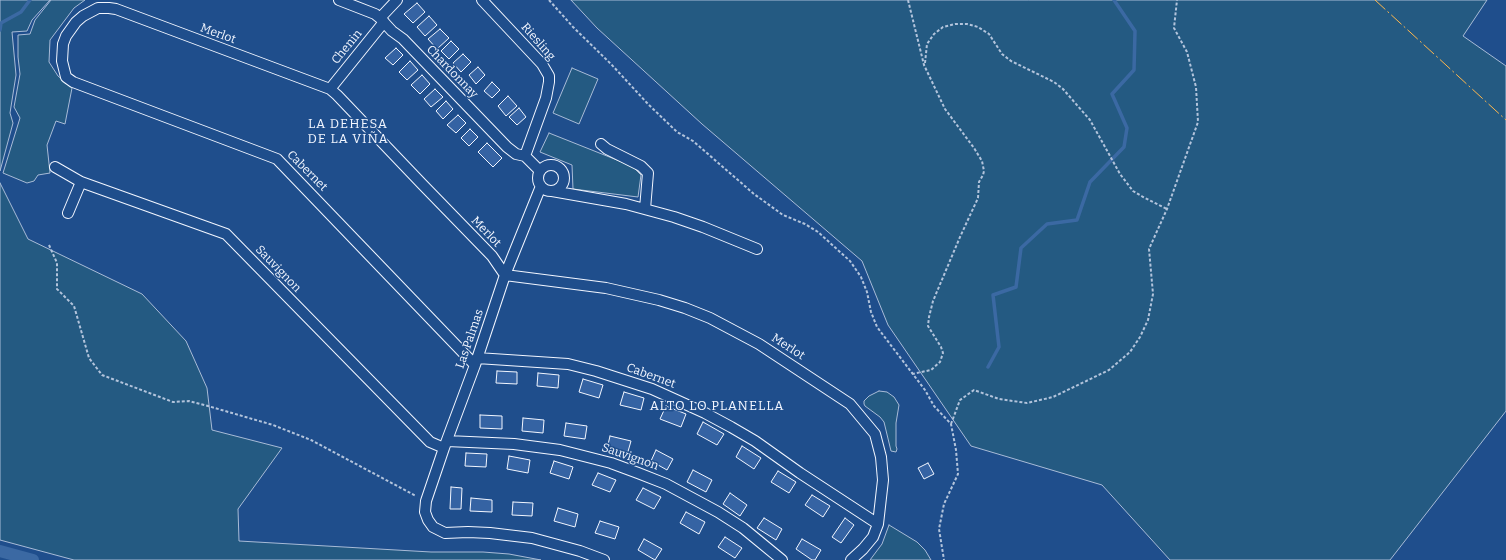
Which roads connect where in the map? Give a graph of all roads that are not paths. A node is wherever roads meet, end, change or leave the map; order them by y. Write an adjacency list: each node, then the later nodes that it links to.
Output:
1 (339, 0): 5 (street, Chardonnay)
2 (397, 0): 5 (street, Chenin)
3 (482, 0): 8 (street, Riesling)
4 (98, 8): 6 (street, Merlot); 18 (street, Cabernet)
5 (382, 20): 6 (street, Chenin); 8 (street, Chardonnay)
6 (330, 89): 17 (street, Merlot)
7 (601, 144): 14 (street)
8 (525, 156): 10 (street, Chardonnay)
9 (55, 167): 11 (street, Sauvignon)
10 (540, 171): 12 (street, Las Palmas); 13 (street)
11 (81, 182): 15 (street); 19 (street, Sauvignon)
12 (541, 186): 13 (street); 17 (street, Las Palmas)
13 (552, 191): 14 (street)
14 (645, 209): 16 (street)
15 (68, 213)
16 (757, 249)
17 (505, 275): 18 (street, Las Palmas); 20 (street, Merlot)
18 (476, 361): 19 (street, Las Palmas); 20 (street, Cabernet)
19 (445, 444): 21 (street, Las Palmas); 22 (street, Sauvignon)
20 (878, 524): 23 (street)
21 (604, 560)
22 (782, 560)
23 (851, 560)

